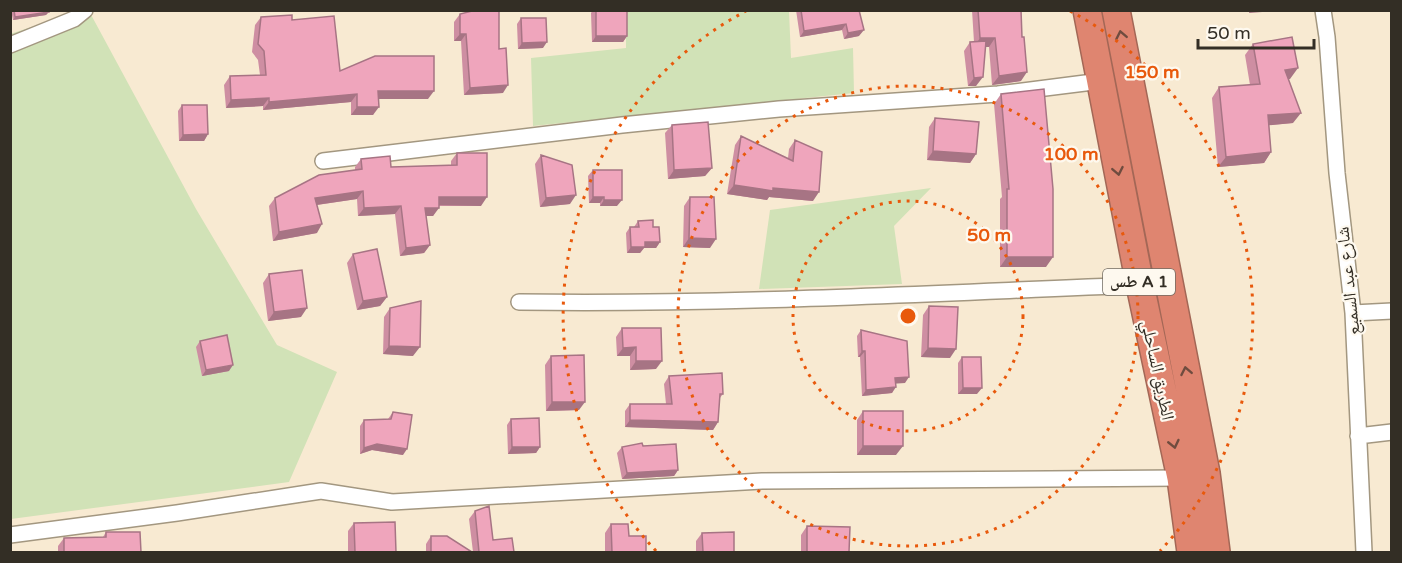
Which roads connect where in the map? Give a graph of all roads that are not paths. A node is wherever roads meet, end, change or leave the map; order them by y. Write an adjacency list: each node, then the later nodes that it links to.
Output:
1 (85, 10): 5 (street)
2 (1087, 10): 6 (highway, الطريق الساحلي / طس A 1)
3 (1116, 10): 17 (highway, الطريق الساحلي / طس A 1, one-way to 3)
4 (1323, 10): 11 (street, شارع عبد السميع)
5 (10, 45)
6 (1101, 81): 7 (street); 8 (highway, الطريق الساحلي / طس A 1, one-way to 8)
7 (323, 161)
8 (1140, 285): 9 (street); 14 (highway, الطريق الساحلي / طس A 1, one-way to 14)
9 (519, 302)
10 (1392, 311): 11 (street)
11 (1353, 313): 13 (street, شارع عبد السميع)
12 (1392, 432): 13 (street)
13 (1358, 435): 18 (street, شارع عبد السميع)
14 (1181, 478): 15 (street); 16 (highway, الطريق الساحلي / طس A 1)
15 (10, 535)
16 (1191, 552)
17 (1216, 552)
18 (1364, 552)

